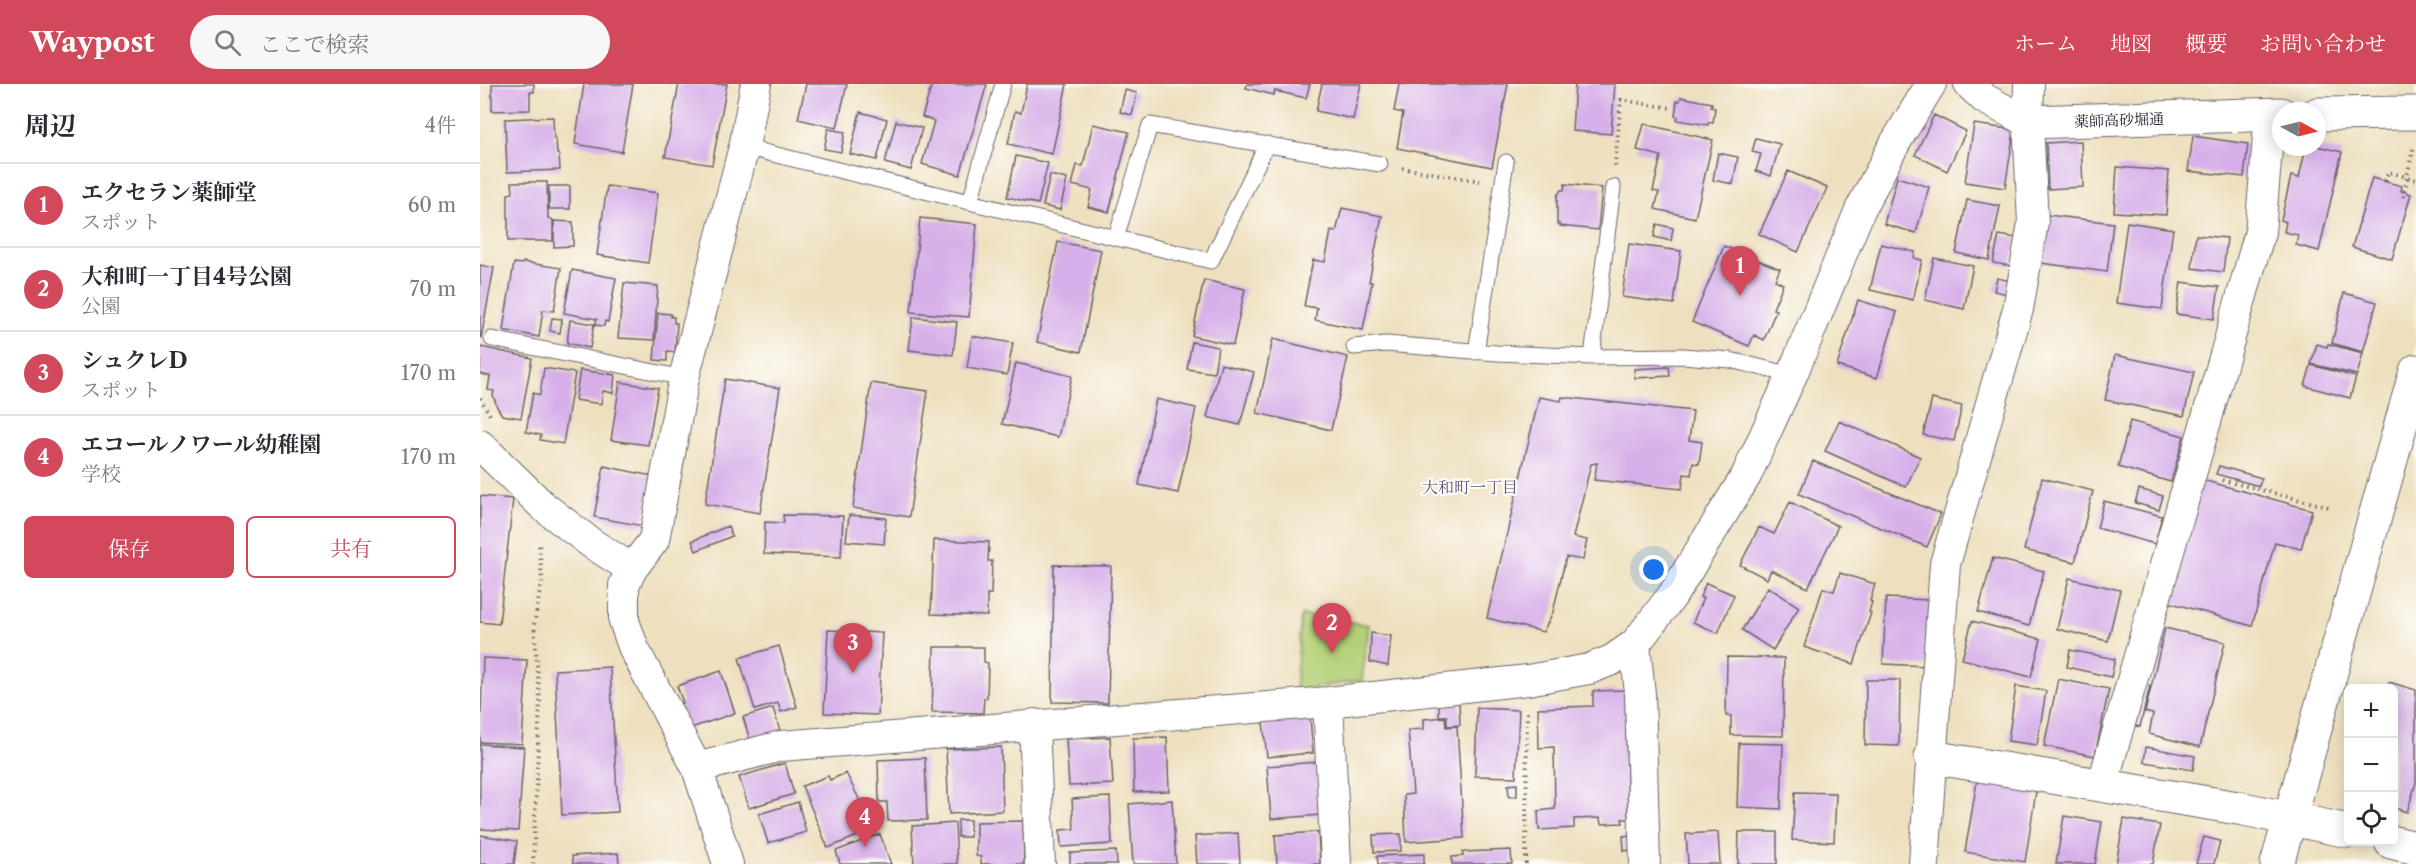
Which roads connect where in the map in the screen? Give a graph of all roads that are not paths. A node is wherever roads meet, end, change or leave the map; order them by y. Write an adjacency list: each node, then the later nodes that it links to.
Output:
1 (756, 84): 12 (street)
2 (1003, 84): 16 (lane)
3 (1931, 84): 23 (street)
4 (1969, 84): 9 (street)
5 (2029, 84): 9 (street)
6 (2416, 113): 8 (street)
7 (2272, 114): 9 (street, 薬師高砂堀通)
8 (2326, 114)
9 (2028, 122): 30 (street)
10 (2272, 138): 32 (street)
11 (1268, 144): 14 (lane); 17 (lane); 17 (lane)
12 (744, 147): 16 (lane); 24 (street)
13 (1506, 162): 20 (lane)
14 (1380, 164)
15 (1613, 187): 21 (lane)
16 (970, 202): 17 (lane)
17 (1116, 238)
18 (492, 339): 24 (lane)
19 (1354, 347): 20 (lane)
20 (1476, 352): 21 (lane)
21 (1592, 357): 23 (lane)
22 (2416, 371): 33 (street)
23 (1792, 375): 27 (street)
24 (684, 378): 26 (street)
25 (480, 445): 26 (street)
26 (632, 569): 31 (street)
27 (1635, 644): 28 (street); 40 (street)
28 (1328, 702): 29 (street); 39 (street)
29 (1034, 724): 31 (street); 38 (street)
30 (1931, 757): 32 (street); 41 (street)
31 (697, 768): 37 (street)
32 (2102, 786): 33 (street)
33 (2290, 818): 34 (street); 42 (street)
34 (2344, 830)
35 (2398, 844): 36 (street)
36 (2416, 848)
37 (728, 864)
38 (1040, 864)
39 (1336, 864)
40 (1646, 864)
41 (1924, 864)
42 (2277, 864)

